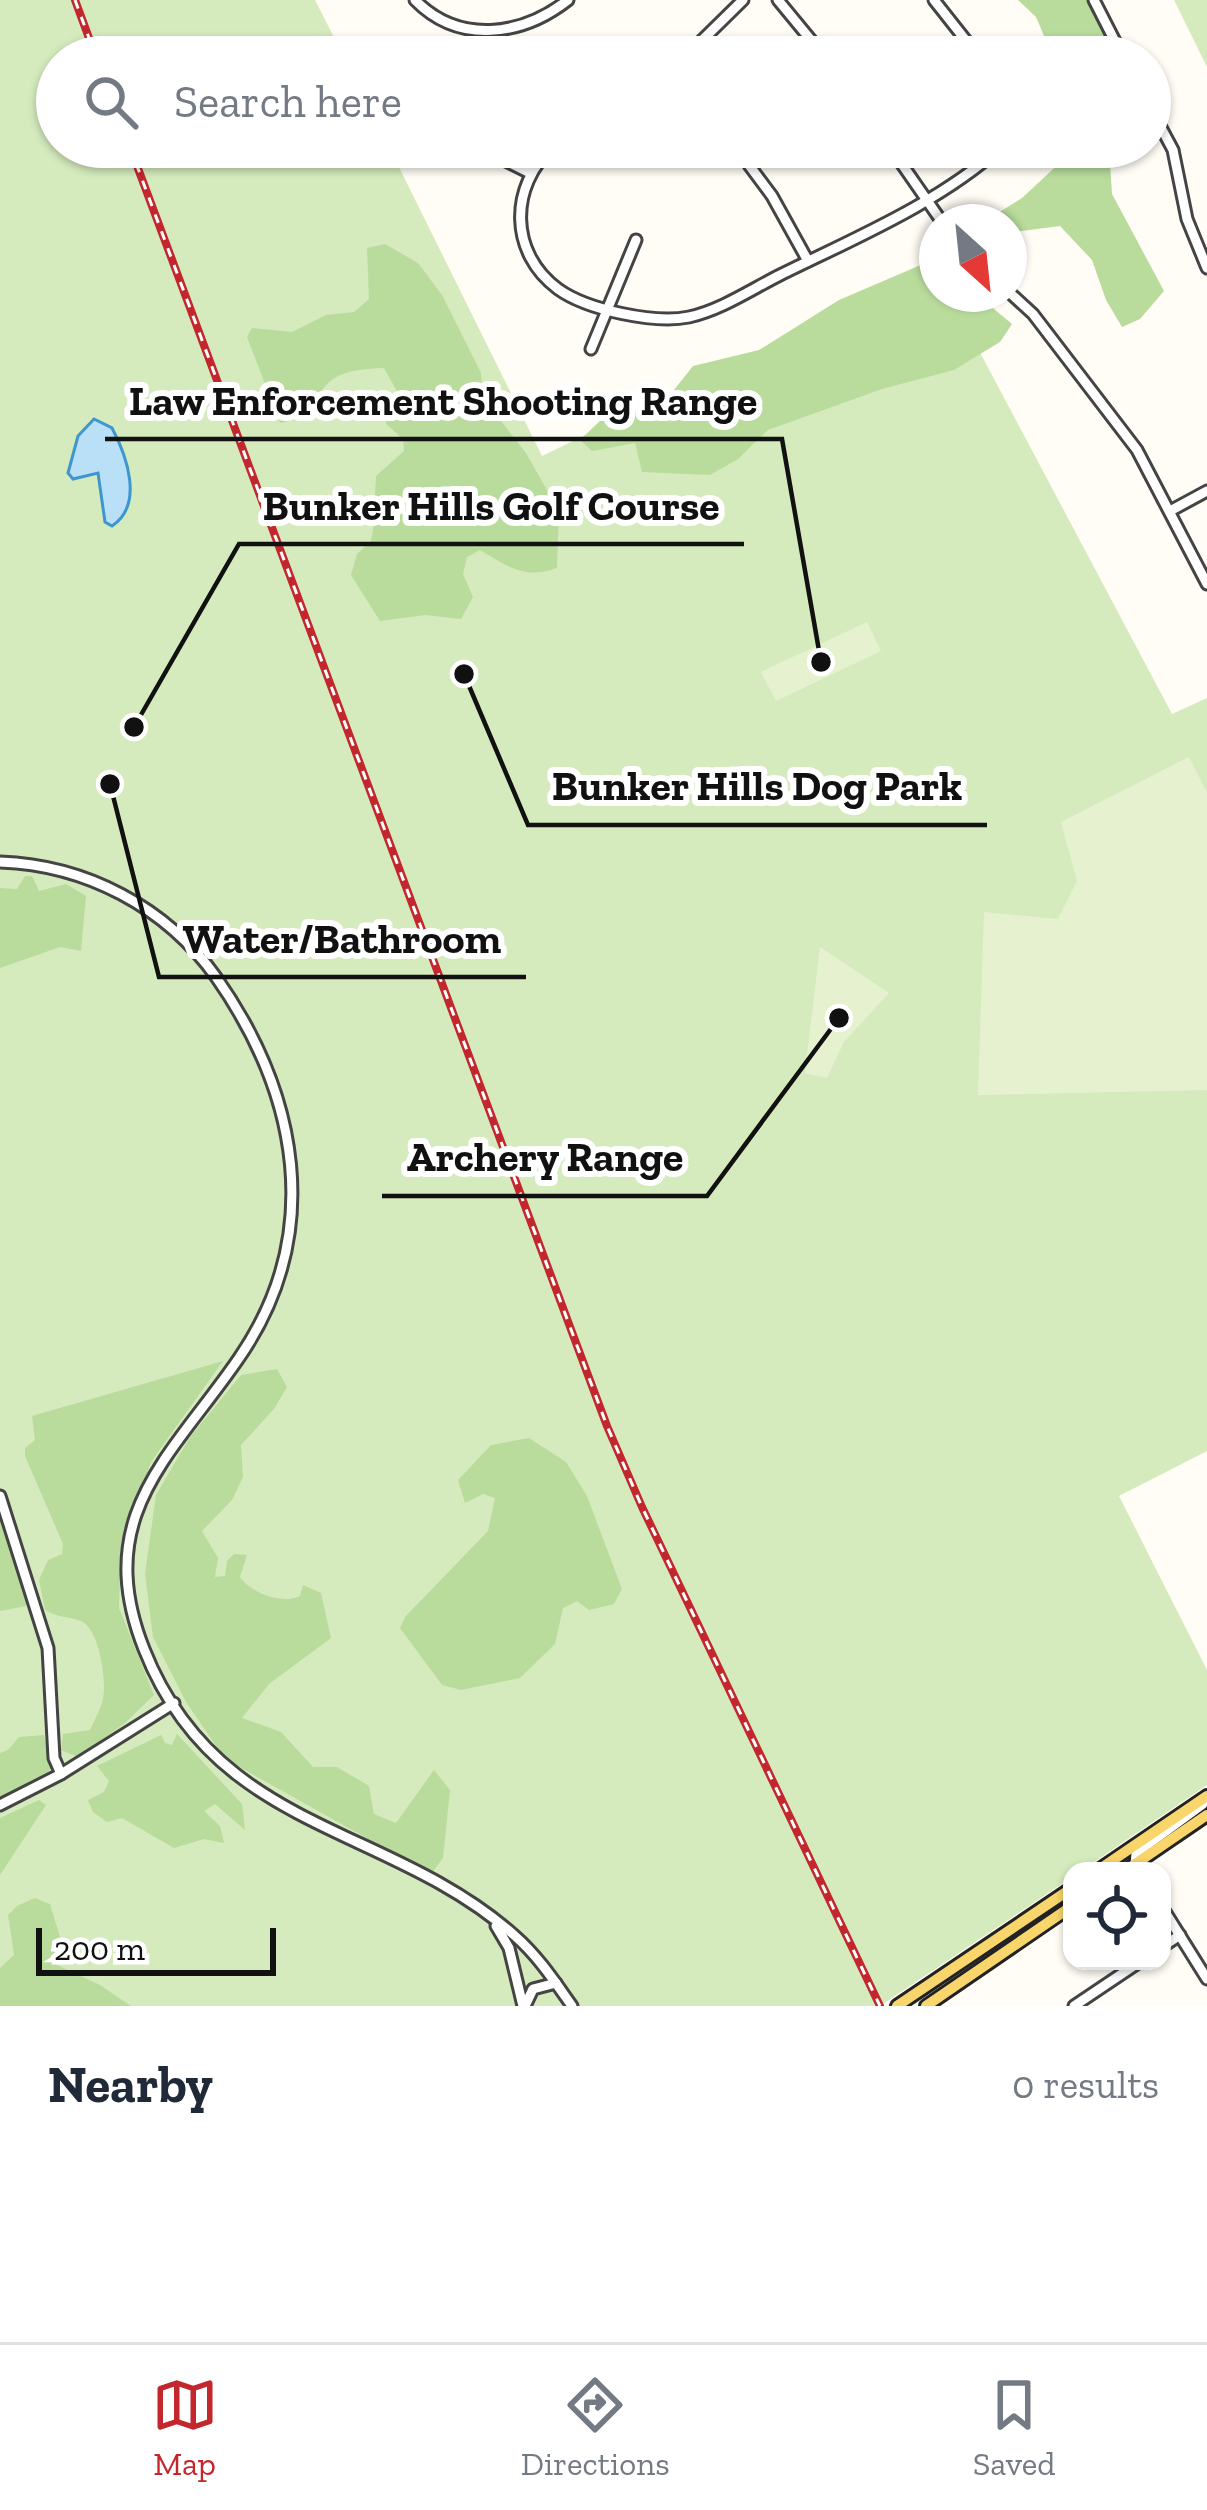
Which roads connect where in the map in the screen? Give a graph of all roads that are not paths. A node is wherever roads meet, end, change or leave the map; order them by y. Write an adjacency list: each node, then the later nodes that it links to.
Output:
1 (415, 0): 2 (street)
2 (568, 0)
3 (743, 0): 7 (street)
4 (778, 0): 8 (street)
5 (934, 0): 9 (street)
6 (1094, 0): 10 (street)
7 (706, 36)
8 (808, 36)
9 (962, 36)
10 (1112, 36)
11 (1171, 146): 22 (street)
12 (519, 168): 17 (street)
13 (534, 168): 17 (street)
14 (751, 168): 21 (street)
15 (905, 168): 18 (street)
16 (971, 168): 18 (street)
17 (530, 173): 23 (street)
18 (926, 199): 19 (street); 21 (street)
19 (929, 204)
20 (636, 240): 23 (street)
21 (808, 261): 23 (street)
22 (1207, 268)
23 (606, 307): 25 (street)
24 (1027, 308): 27 (street)
25 (591, 349)
26 (1207, 491): 27 (street)
27 (1169, 511): 28 (street)
28 (1207, 584)
29 (0, 862): 31 (street)
30 (0, 1496): 32 (street)
31 (174, 1703): 32 (street); 42 (street)
32 (61, 1774): 34 (street)
33 (1207, 1798): 36 (main road); 37 (street)
34 (0, 1805)
35 (1207, 1815): 38 (main road)
36 (1110, 1862)
37 (1134, 1862)
38 (1143, 1862)
39 (1063, 1894): 50 (main road)
40 (1063, 1912): 51 (main road)
41 (1171, 1921): 43 (street)
42 (494, 1922): 47 (street); 48 (street)
43 (1180, 1935): 44 (street); 46 (street)
44 (1171, 1941)
45 (1127, 1970): 52 (street)
46 (1207, 1979)
47 (556, 1983): 48 (street); 49 (street)
48 (524, 2006)
49 (572, 2006)
50 (897, 2006)
51 (926, 2006)
52 (1073, 2006)

